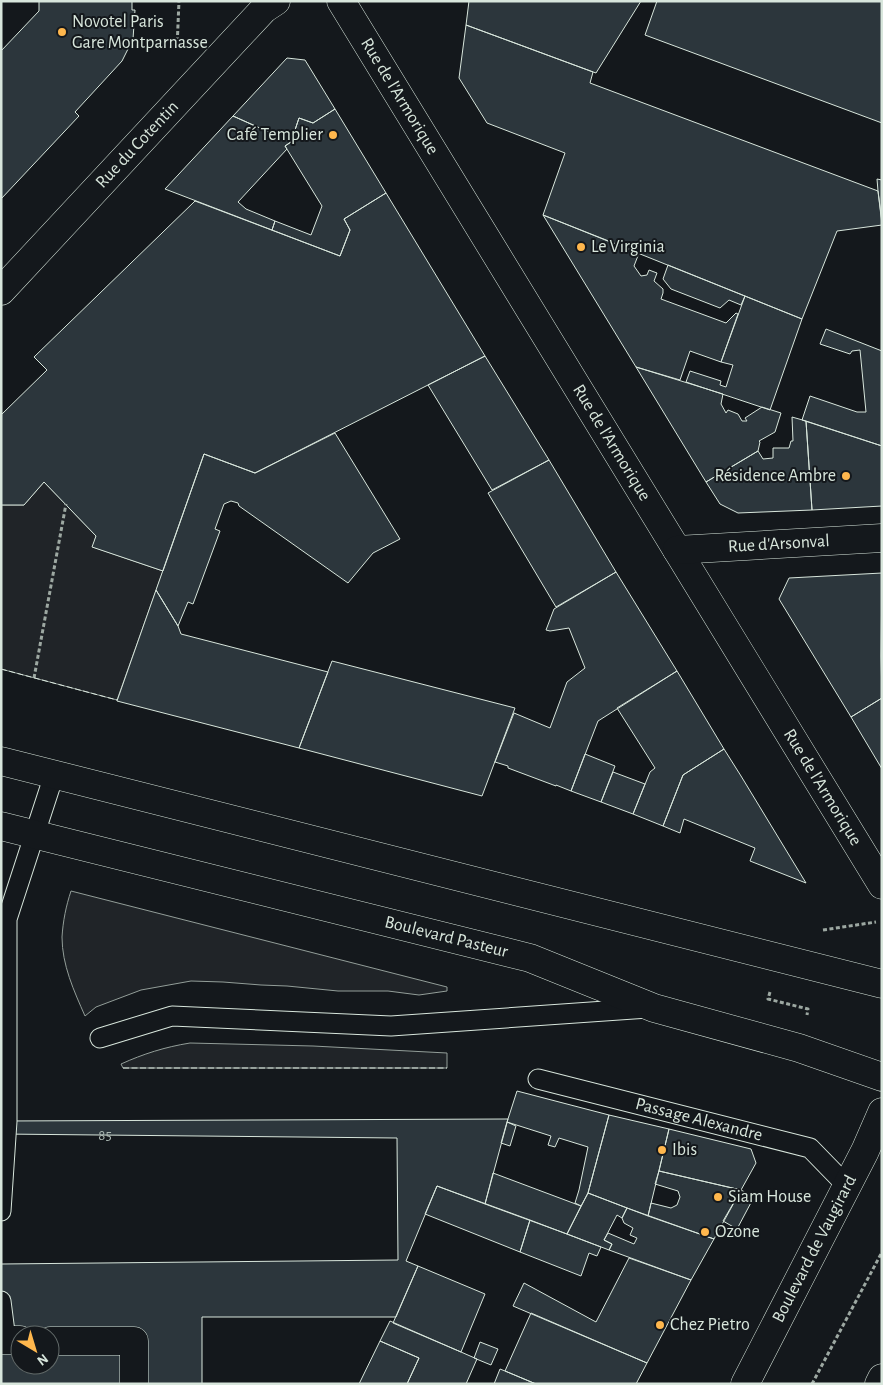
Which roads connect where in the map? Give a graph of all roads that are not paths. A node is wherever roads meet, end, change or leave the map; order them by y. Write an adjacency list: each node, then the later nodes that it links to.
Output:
1 (276, 1): 3 (main road, Rue du Cotentin)
2 (341, 1): 5 (main road, Rue de l'Armorique)
3 (1, 290)
4 (882, 538): 5 (main road, Rue d'Arsonval)
5 (677, 550): 10 (main road, Rue de l'Armorique)
6 (1, 761): 7 (main road)
7 (54, 775): 9 (lane); 11 (main road)
8 (1, 826): 9 (main road, Boulevard Pasteur)
9 (34, 836): 12 (main road, Boulevard Pasteur); 18 (lane)
10 (882, 885)
11 (882, 984)
12 (654, 1008): 13 (lane); 14 (main road, Boulevard Pasteur)
13 (100, 1038)
14 (882, 1077)
15 (538, 1079): 17 (lane, Passage Alexandre)
16 (882, 1112): 17 (main road, Boulevard de Vaugirard)
17 (847, 1186): 24 (main road, Boulevard de Vaugirard)
18 (1, 1211)
19 (1, 1301): 20 (lane)
20 (9, 1340)
21 (60, 1340): 23 (main road)
22 (882, 1378): 25 (main road)
23 (134, 1384)
24 (745, 1384)
25 (878, 1384)

